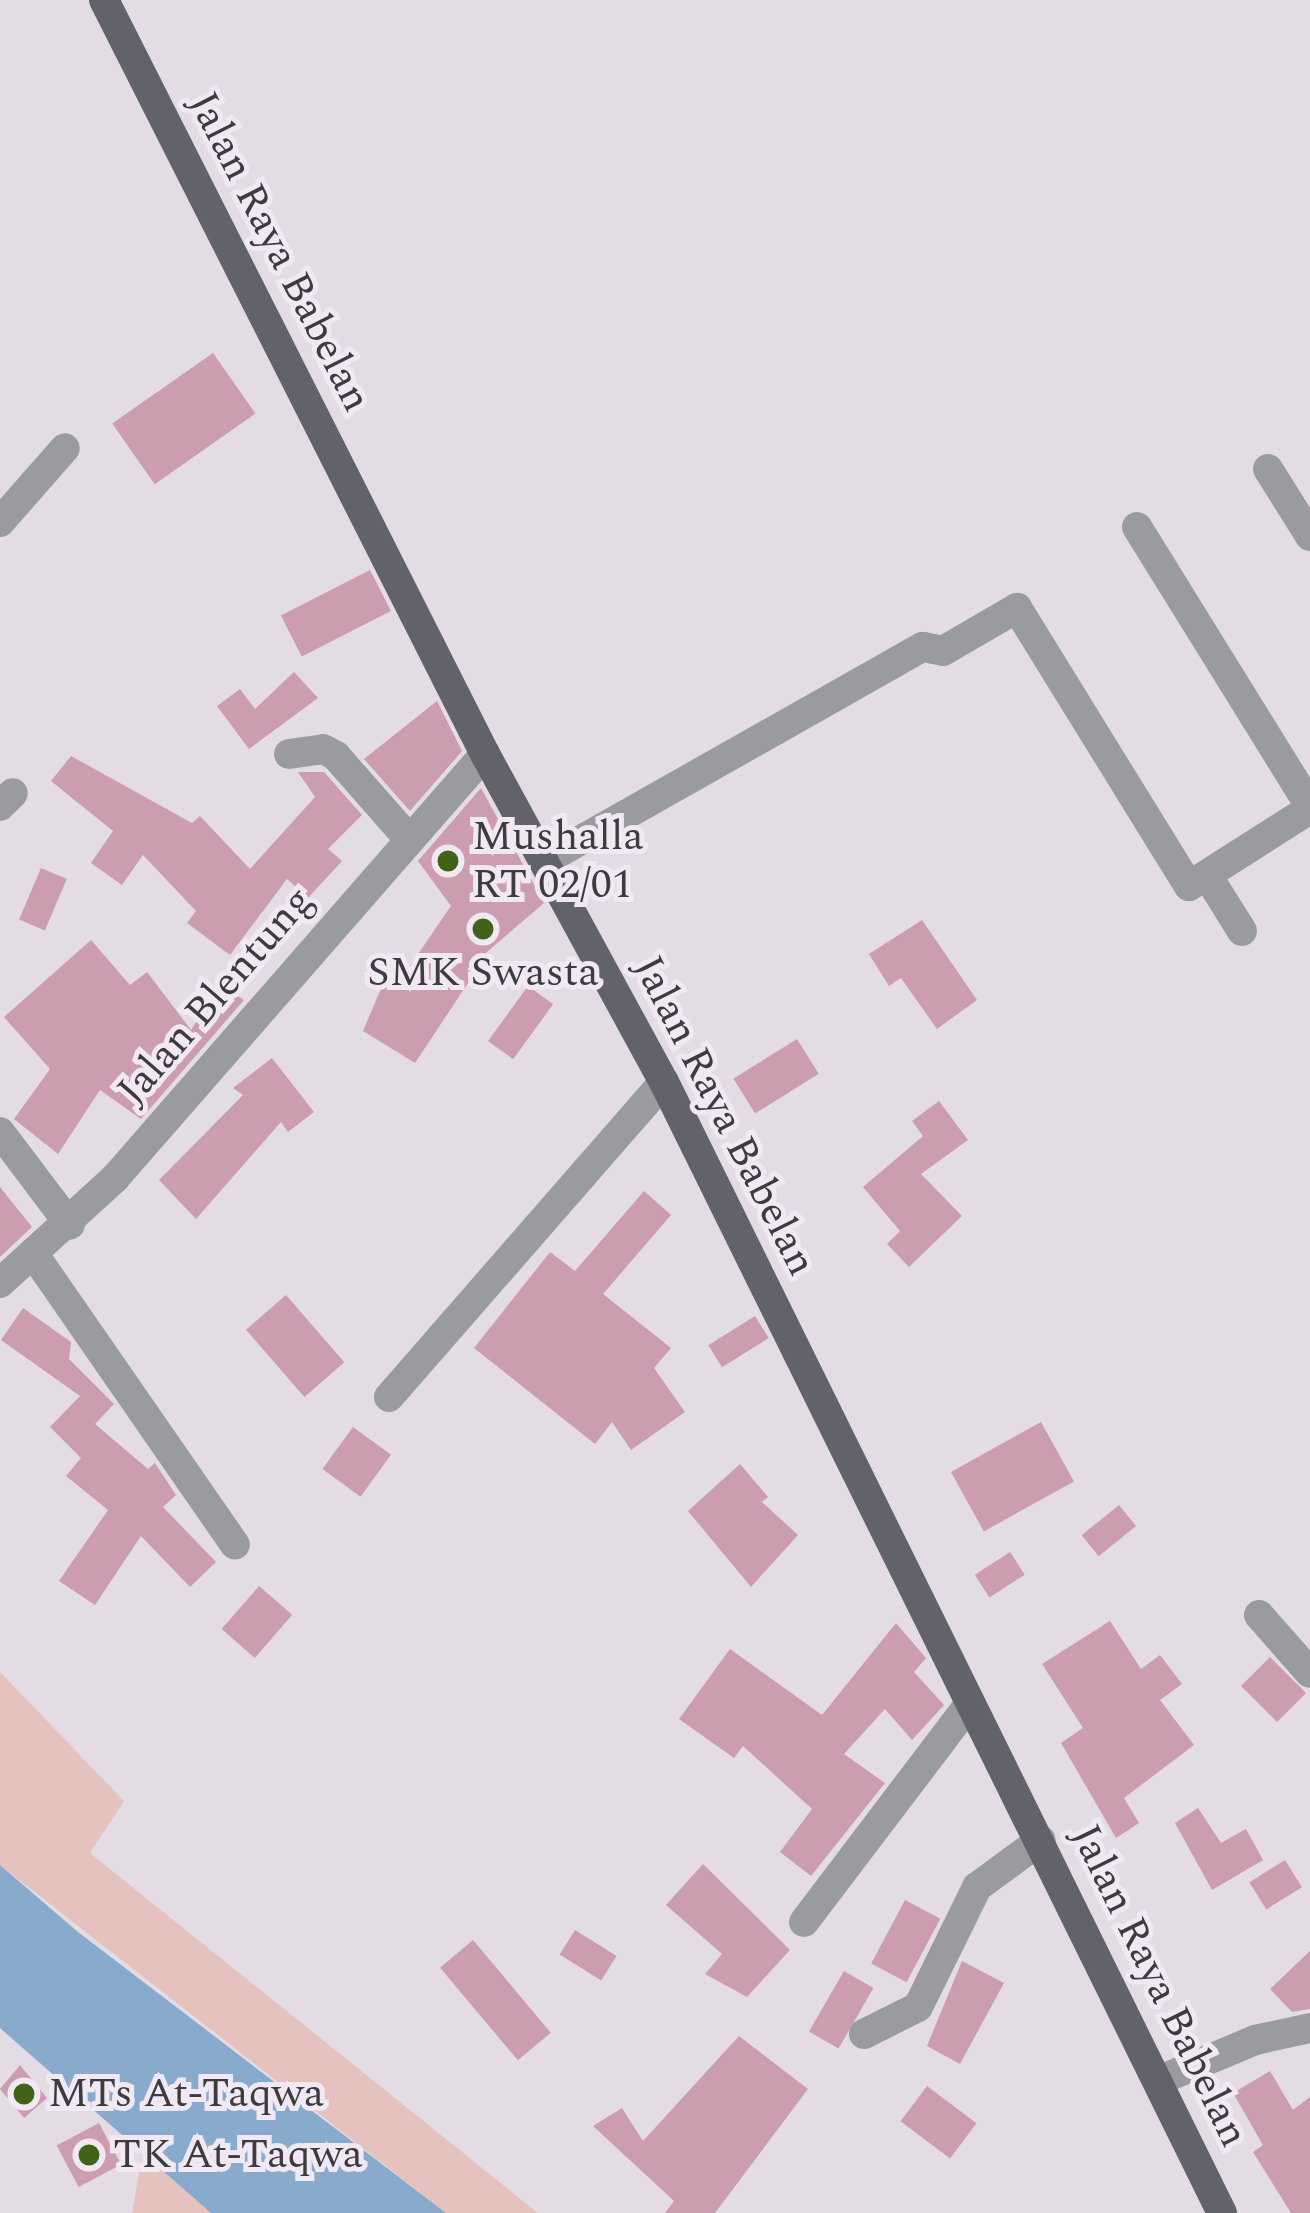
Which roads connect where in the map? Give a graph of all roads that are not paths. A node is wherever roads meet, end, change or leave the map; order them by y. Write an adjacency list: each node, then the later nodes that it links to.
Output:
1 (104, 0): 8 (main road, Jalan Raya Babelan)
2 (65, 448): 4 (street)
3 (1268, 469): 6 (street)
4 (0, 522)
5 (1137, 527): 9 (street)
6 (1310, 536)
7 (289, 754): 10 (street)
8 (485, 754): 10 (street, Jalan Blentung); 11 (main road, Jalan Raya Babelan)
9 (1310, 808): 12 (street)
10 (408, 838): 16 (street, Jalan Blentung)
11 (544, 861): 12 (street); 14 (main road, Jalan Raya Babelan)
12 (1207, 874): 13 (street)
13 (1242, 931)
14 (664, 1082): 19 (street); 23 (main road, Jalan Raya Babelan)
15 (0, 1132): 16 (street)
16 (70, 1225): 17 (street, Jalan Blentung)
17 (35, 1256): 18 (street, Jalan Blentung); 20 (street)
18 (0, 1283)
19 (389, 1397)
20 (235, 1545)
21 (1259, 1615): 22 (street)
22 (1310, 1673)
23 (969, 1706): 24 (main road, Jalan Raya Babelan); 25 (street)
24 (1041, 1840): 27 (street); 28 (main road, Jalan Raya Babelan)
25 (804, 1922)
26 (1310, 2028): 28 (street)
27 (864, 2034)
28 (1160, 2080): 29 (main road, Jalan Raya Babelan)
29 (1222, 2213)

